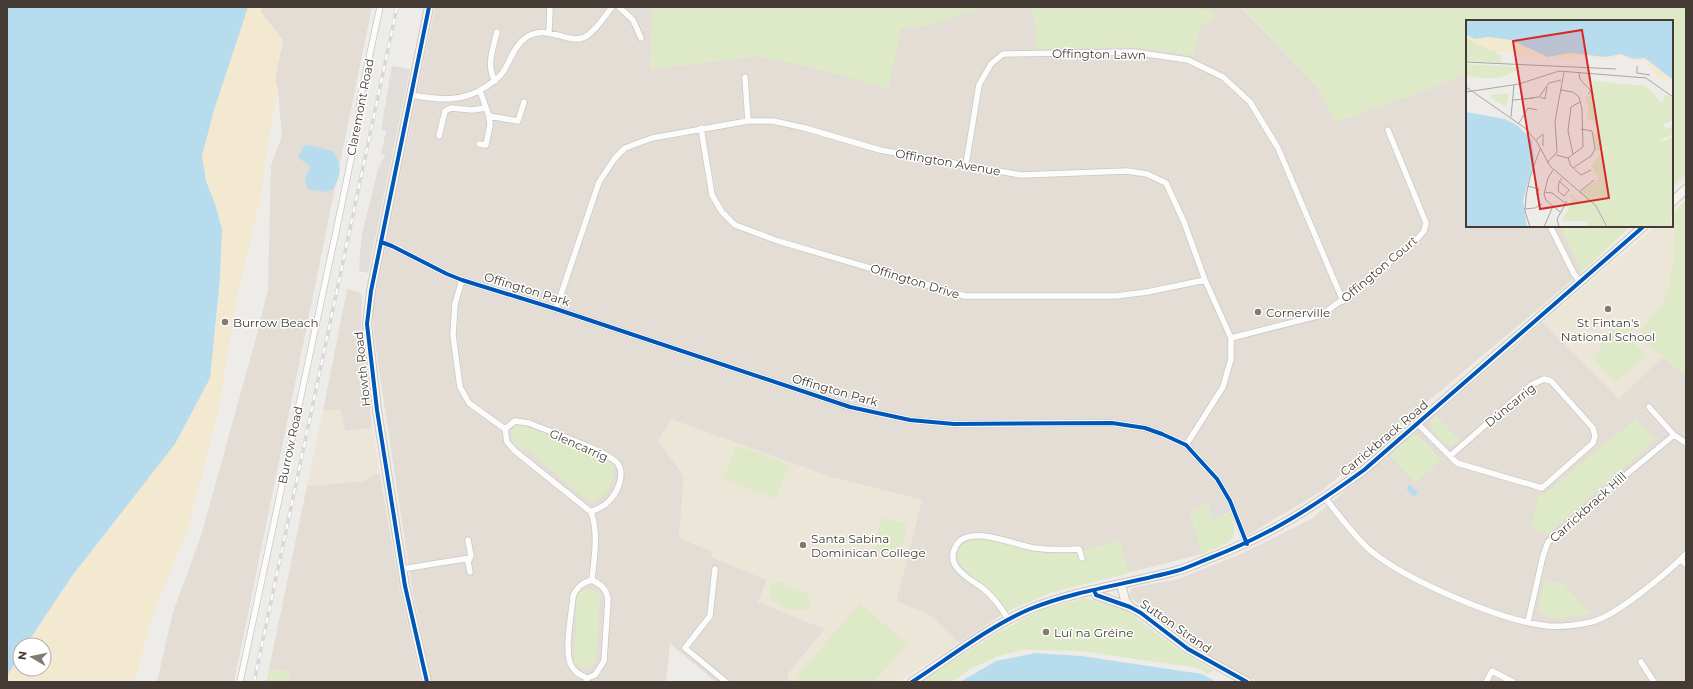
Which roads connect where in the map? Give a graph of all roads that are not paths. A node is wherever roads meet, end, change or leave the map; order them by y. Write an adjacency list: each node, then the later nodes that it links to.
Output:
1 (380, 7): 24 (street, Claremont Road)
2 (429, 7): 12 (main road, Howth Road)
3 (550, 7): 7 (street)
4 (612, 7): 7 (street)
5 (619, 7): 8 (street)
6 (496, 32): 10 (street)
7 (548, 32): 10 (street)
8 (641, 38)
9 (745, 77): 16 (street)
10 (495, 81): 11 (street)
11 (480, 91): 12 (street); 14 (street)
12 (411, 95): 27 (main road, Howth Road)
13 (524, 102): 15 (street)
14 (486, 108): 15 (street); 19 (street)
15 (489, 116): 20 (street)
16 (748, 121): 17 (street, Offington Avenue); 21 (street, Offington Avenue)
17 (702, 128): 29 (street, Offington Drive); 32 (street, Offington Avenue)
18 (1388, 130): 31 (street, Offington Court)
19 (440, 136)
20 (479, 144)
21 (966, 164): 29 (street, Offington Avenue); 31 (street, Offington Lawn)
22 (1686, 189): 23 (main road)
23 (1673, 201)
24 (340, 208): 61 (street, Burrow Road)
25 (1550, 227): 30 (street)
26 (1643, 227): 30 (main road, Carrickbrack Road)
27 (381, 242): 28 (street, Offington Park); 51 (main road, Howth Road)
28 (462, 280): 32 (street, Offington Park); 36 (street)
29 (1205, 280): 33 (street, Offington Avenue)
30 (1580, 281): 35 (main road, Carrickbrack Road)
31 (1342, 301): 33 (street, Offington Court)
32 (556, 309): 39 (street, Offington Park)
33 (1231, 338): 39 (street, Offington Avenue)
34 (1649, 407): 37 (street)
35 (1417, 423): 40 (street, Dúncarrig); 41 (main road, Carrickbrack Road)
36 (505, 429): 42 (street); 42 (street, Glencarrig)
37 (1674, 435): 38 (street); 58 (street, Carrickbrack Hill)
38 (1686, 443)
39 (1186, 445): 44 (street, Offington Park)
40 (1450, 456): 40 (street, Dúncarrig)
41 (1325, 498): 44 (main road, Carrickbrack Road); 58 (street)
42 (591, 512): 53 (street)
43 (468, 540): 46 (street)
44 (1247, 544): 54 (main road, Carrickbrack Road)
45 (1686, 554): 48 (street)
46 (470, 558): 51 (street); 52 (street)
47 (1082, 558): 57 (street)
48 (1680, 560): 49 (street); 58 (street)
49 (1686, 564)
50 (715, 568): 63 (street)
51 (402, 569): 62 (main road, Howth Road)
52 (470, 572)
53 (592, 580): 60 (street); 60 (street)
54 (1121, 584): 55 (main road, Carrickbrack Road); 56 (main road, Sutton Strand)
55 (1094, 590): 56 (main road, Sutton Strand); 57 (main road, Carrickbrack Road)
56 (1130, 607): 65 (main road, Sutton Strand)
57 (1008, 620): 64 (main road, Carrickbrack Road)
58 (1528, 622)
59 (1641, 662): 68 (street)
60 (586, 680)
61 (240, 682)
62 (427, 682)
63 (726, 682)
64 (912, 682)
65 (1247, 682)
66 (1486, 682): 67 (street)
67 (1513, 682)
68 (1654, 682)

